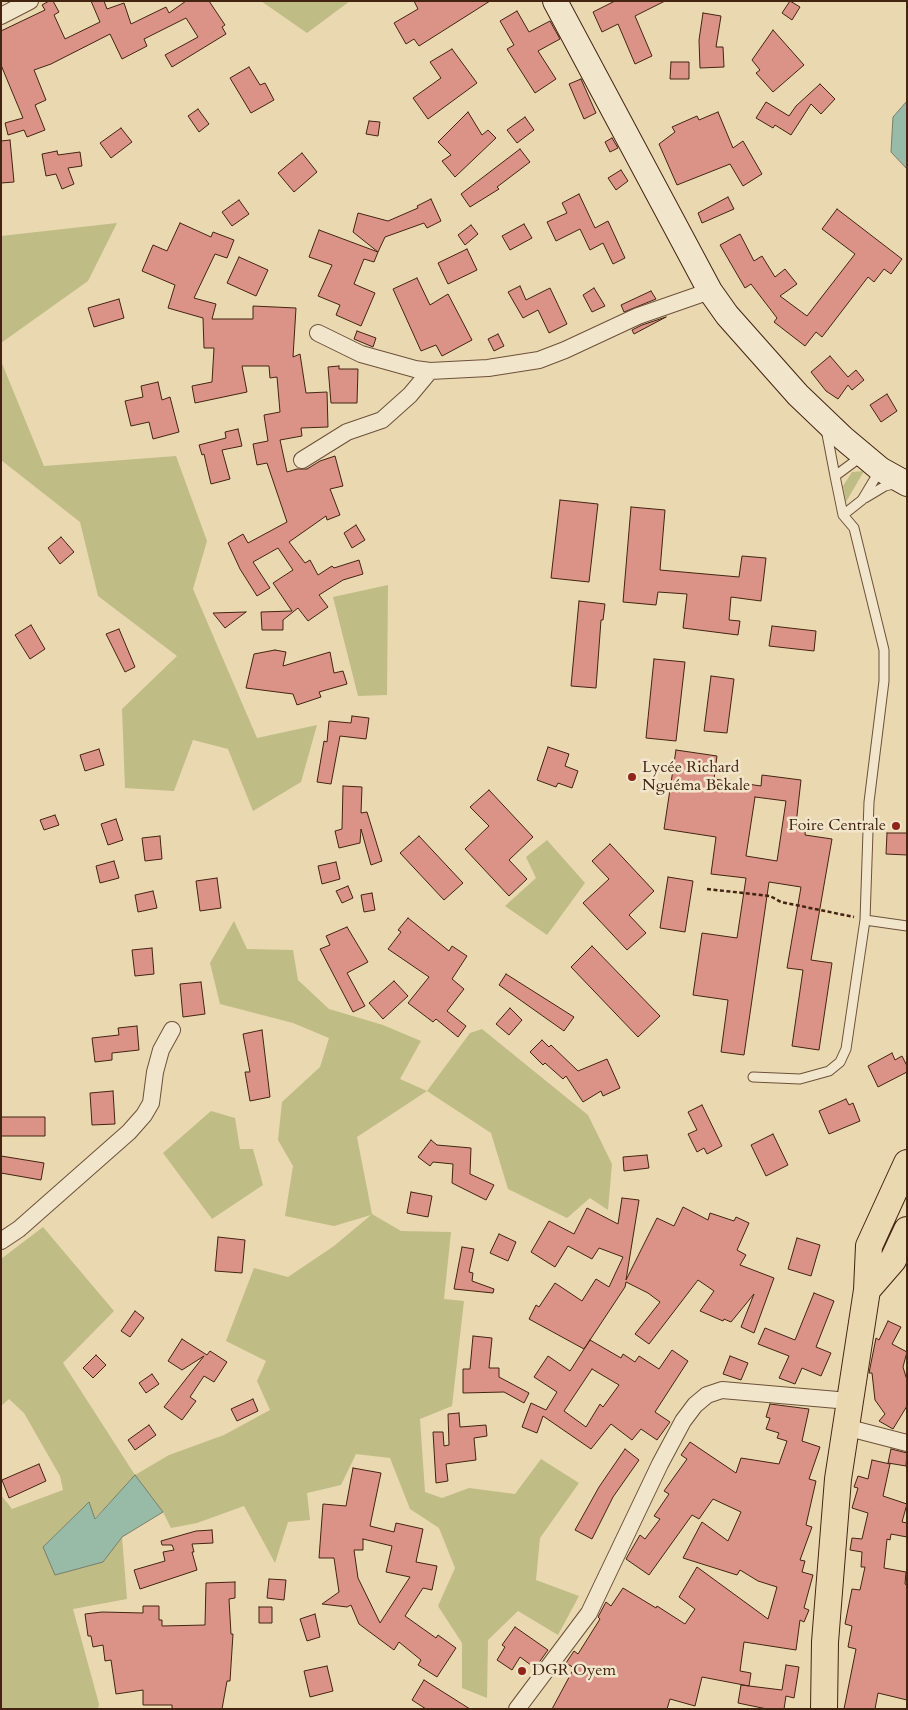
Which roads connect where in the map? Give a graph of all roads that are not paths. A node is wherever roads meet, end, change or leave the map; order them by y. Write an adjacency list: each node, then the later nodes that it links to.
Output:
1 (30, 1): 3 (street)
2 (555, 1): 4 (main road)
3 (1, 16)
4 (710, 291): 6 (street); 7 (main road)
5 (318, 333): 6 (street)
6 (430, 371): 8 (street)
7 (825, 421): 9 (main road); 10 (lane)
8 (302, 460)
9 (871, 462): 10 (lane); 11 (main road); 12 (lane)
10 (835, 476): 13 (lane)
11 (905, 483): 12 (lane)
12 (862, 500): 13 (lane)
13 (843, 515): 14 (lane)
14 (865, 920): 15 (lane); 17 (lane)
15 (907, 926)
16 (172, 1030): 20 (street)
17 (753, 1077)
18 (907, 1163): 21 (main road)
19 (907, 1230): 21 (main road)
20 (1, 1241)
21 (867, 1290): 22 (main road)
22 (849, 1401): 23 (main road); 25 (street)
23 (845, 1427): 24 (street); 26 (main road)
24 (907, 1443)
25 (517, 1709)
26 (824, 1709)

